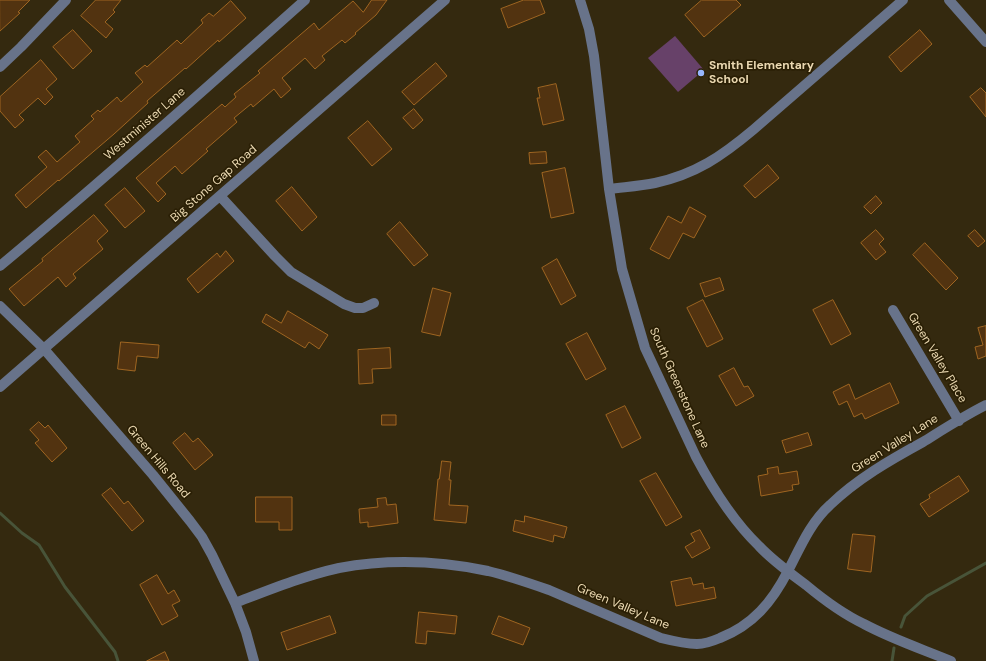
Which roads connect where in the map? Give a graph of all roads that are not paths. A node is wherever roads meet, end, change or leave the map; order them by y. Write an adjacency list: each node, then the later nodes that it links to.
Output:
1 (66, 0): 8 (street)
2 (304, 0): 11 (street, Westminister Lane)
3 (445, 0): 10 (street, Big Stone Gap Road)
4 (580, 0): 9 (street, South Greenstone Lane)
5 (903, 0): 9 (street)
6 (949, 0): 7 (street)
7 (986, 42)
8 (0, 67)
9 (609, 189): 19 (street, South Greenstone Lane)
10 (220, 196): 12 (street); 15 (street, Big Stone Gap Road)
11 (0, 266)
12 (374, 303)
13 (0, 306): 15 (street, Green Hills Road)
14 (893, 310): 18 (street, Green Valley Place)
15 (44, 348): 16 (street, Big Stone Gap Road); 20 (street, Green Hills Road)
16 (0, 387)
17 (986, 405): 18 (street, Green Valley Lane)
18 (959, 421): 19 (street, Green Valley Lane)
19 (788, 572): 20 (street, Green Valley Lane); 22 (street, South Greenstone Lane)
20 (236, 603): 21 (street, Green Hills Road)
21 (254, 661)
22 (951, 661)

